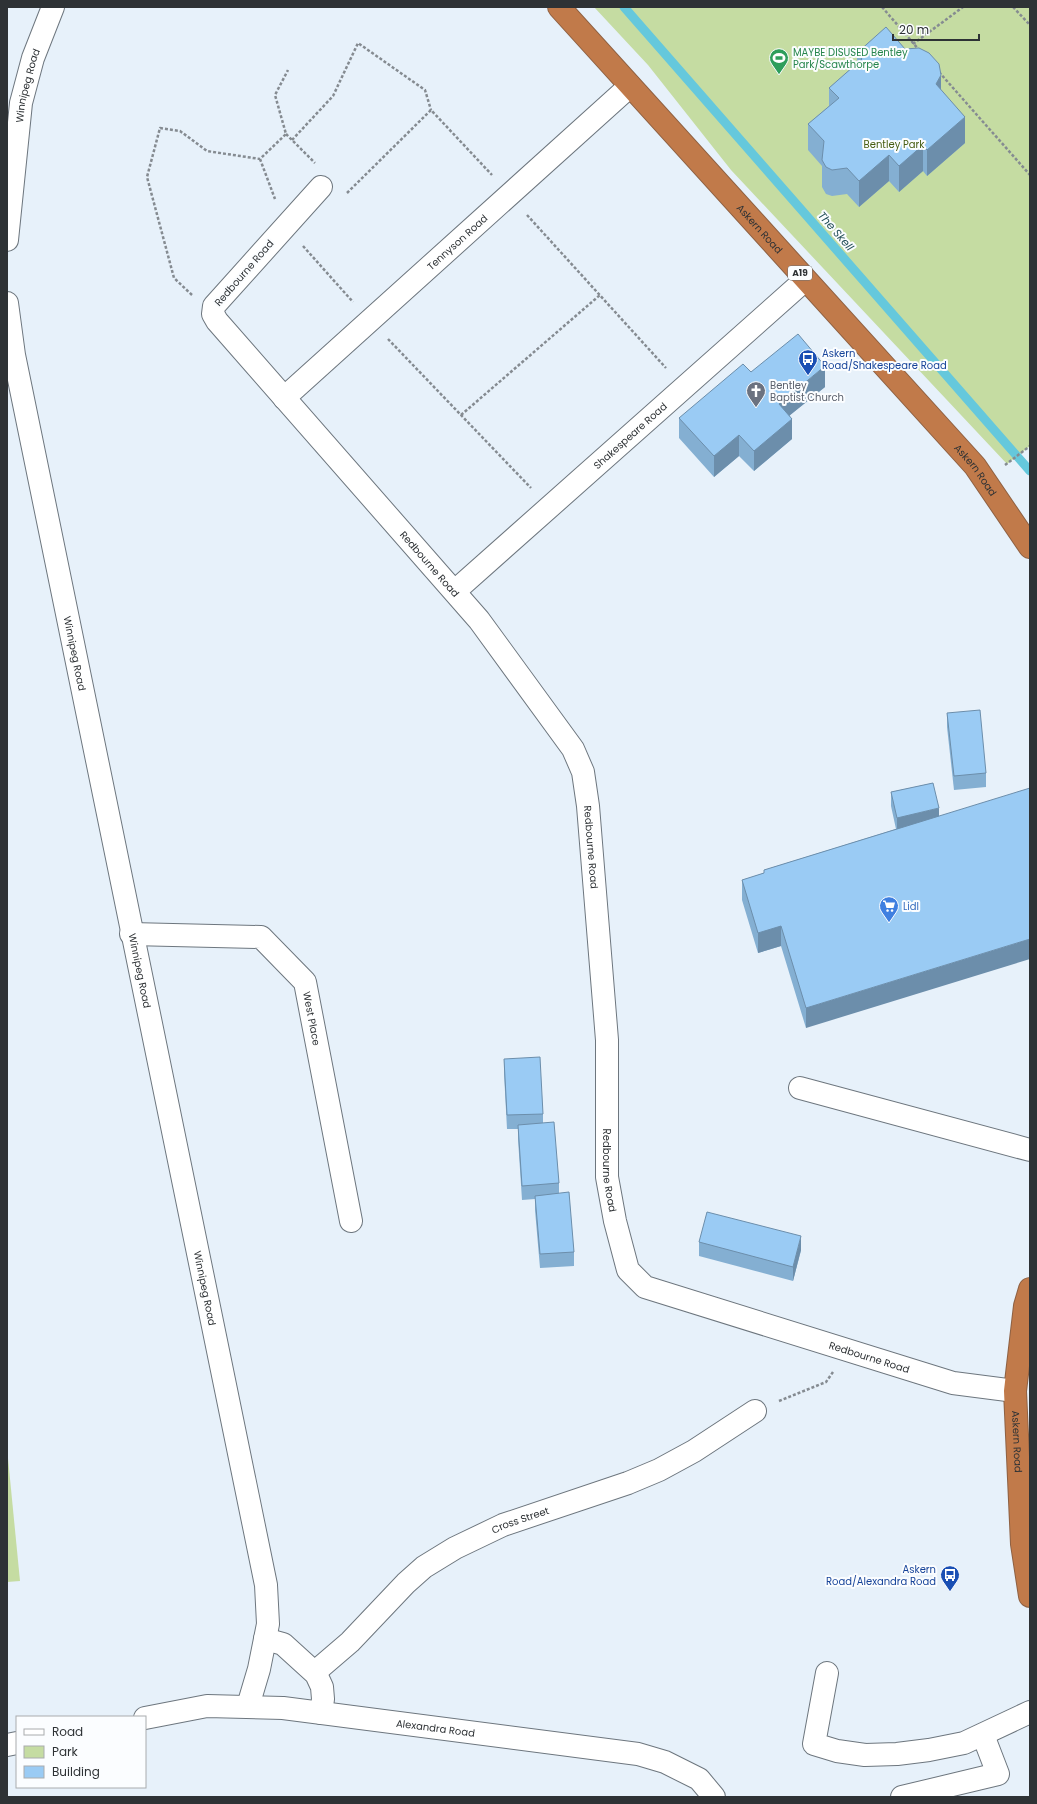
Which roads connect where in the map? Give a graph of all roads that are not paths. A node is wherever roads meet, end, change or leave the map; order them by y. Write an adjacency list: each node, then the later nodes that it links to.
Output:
1 (53, 7): 5 (street, Winnipeg Road)
2 (559, 7): 3 (highway, Askern Road / A19)
3 (630, 86): 6 (highway, Askern Road / A19); 8 (street, Tennyson Road)
4 (321, 187): 8 (street, Redbourne Road)
5 (7, 240)
6 (806, 280): 9 (highway, Askern Road / A19); 10 (street, Shakespeare Road)
7 (7, 303): 11 (street, Winnipeg Road)
8 (284, 398): 10 (street, Redbourne Road)
9 (1030, 547)
10 (455, 591): 16 (street, Redbourne Road)
11 (131, 934): 14 (street, West Place); 20 (street, Winnipeg Road)
12 (800, 1088): 13 (street)
13 (1030, 1150)
14 (351, 1221)
15 (1030, 1289): 16 (highway, Askern Road)
16 (1015, 1391): 18 (highway, Askern Road)
17 (755, 1411): 21 (street, Cross Street)
18 (1026, 1543): 19 (highway, Askern Road)
19 (1030, 1596)
20 (265, 1639): 21 (street); 23 (street, Winnipeg Road)
21 (315, 1672): 25 (street)
22 (827, 1673): 27 (street)
23 (248, 1706): 25 (street, Alexandra Road); 26 (street, Alexandra Road)
24 (1030, 1712): 27 (street)
25 (321, 1713): 28 (street, Alexandra Road)
26 (146, 1718)
27 (983, 1735): 29 (street)
28 (714, 1797)
29 (902, 1797)

